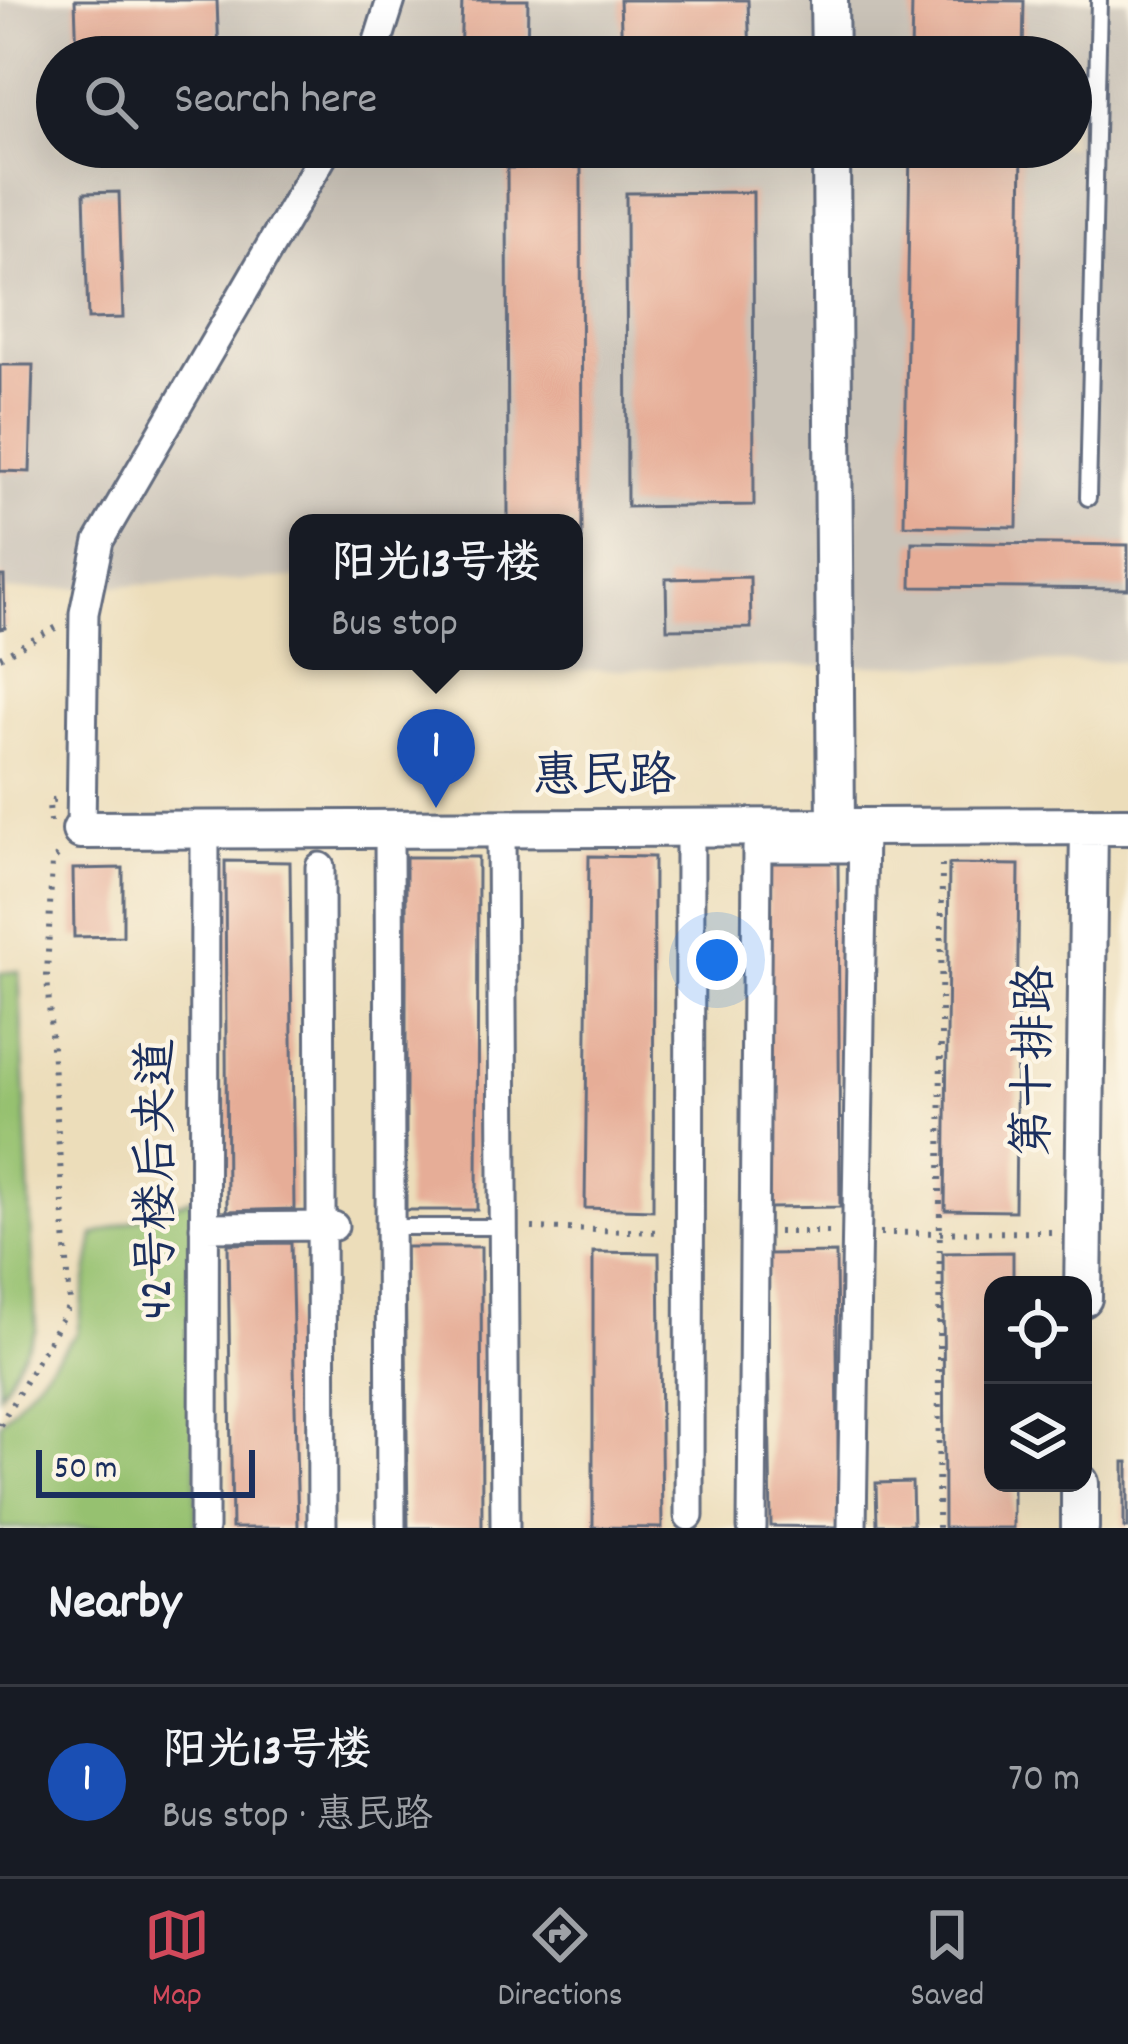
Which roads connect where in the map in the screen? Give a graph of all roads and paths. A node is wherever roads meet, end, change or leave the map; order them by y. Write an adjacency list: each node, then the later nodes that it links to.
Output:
1 (391, 0): 4 (street)
2 (830, 0): 5 (street)
3 (1099, 0): 8 (lane)
4 (380, 36)
5 (830, 36)
6 (316, 168): 9 (street)
7 (832, 168): 18 (street)
8 (1088, 498)
9 (84, 613): 10 (path); 17 (street)
10 (0, 657)
11 (1089, 826): 12 (street, 惠民路); 18 (street, 惠民路); 27 (street, 第十排路)
12 (1128, 826)
13 (690, 827): 14 (street, 惠民路); 18 (street, 惠民路); 28 (street)
14 (501, 828): 16 (street, 惠民路); 23 (street)
15 (206, 829): 16 (street, 惠民路); 17 (street, 惠民路); 24 (street, 42号楼后夹道)
16 (389, 829): 22 (street)
17 (81, 830): 32 (path)
18 (854, 834): 26 (street); 29 (street)
19 (962, 855): 30 (path)
20 (320, 867): 21 (street)
21 (330, 1226): 24 (street); 36 (street)
22 (386, 1227): 23 (lane); 37 (street)
23 (504, 1227): 38 (street)
24 (204, 1228): 35 (street, 42号楼后夹道)
25 (551, 1229): 28 (path)
26 (754, 1231): 29 (path); 39 (street)
27 (1084, 1232): 30 (path); 31 (street, 第十排路)
28 (690, 1233): 34 (street)
29 (856, 1233): 30 (path); 40 (street)
30 (939, 1233): 41 (path)
31 (1083, 1276)
32 (0, 1425)
33 (1080, 1492): 42 (street)
34 (689, 1516)
35 (204, 1528)
36 (322, 1528)
37 (392, 1528)
38 (506, 1528)
39 (752, 1528)
40 (852, 1528)
41 (938, 1528)
42 (1080, 1528)

